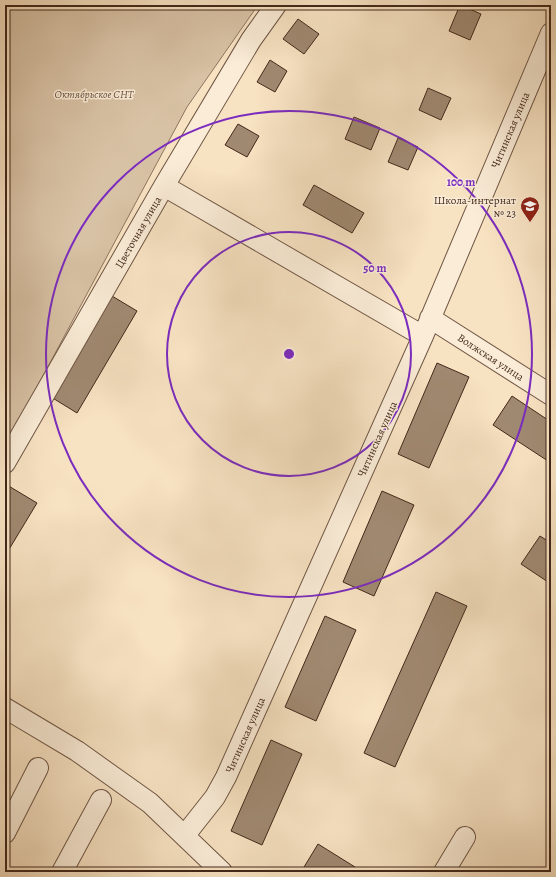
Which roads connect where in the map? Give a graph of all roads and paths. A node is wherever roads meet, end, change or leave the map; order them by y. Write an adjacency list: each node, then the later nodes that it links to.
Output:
1 (276, 5): 3 (street, Цветочная улица)
2 (551, 33): 4 (street, Читинская улица)
3 (164, 186): 4 (street, Волжская улица); 6 (street, Цветочная улица)
4 (426, 327): 5 (street, Волжская улица); 11 (street, Читинская улица)
5 (551, 395)
6 (5, 463)
7 (5, 708): 11 (street)
8 (38, 768): 10 (street)
9 (101, 800): 13 (street)
10 (5, 833)
11 (185, 834): 14 (street)
12 (465, 837): 15 (street)
13 (62, 872)
14 (222, 872)
15 (444, 872)

